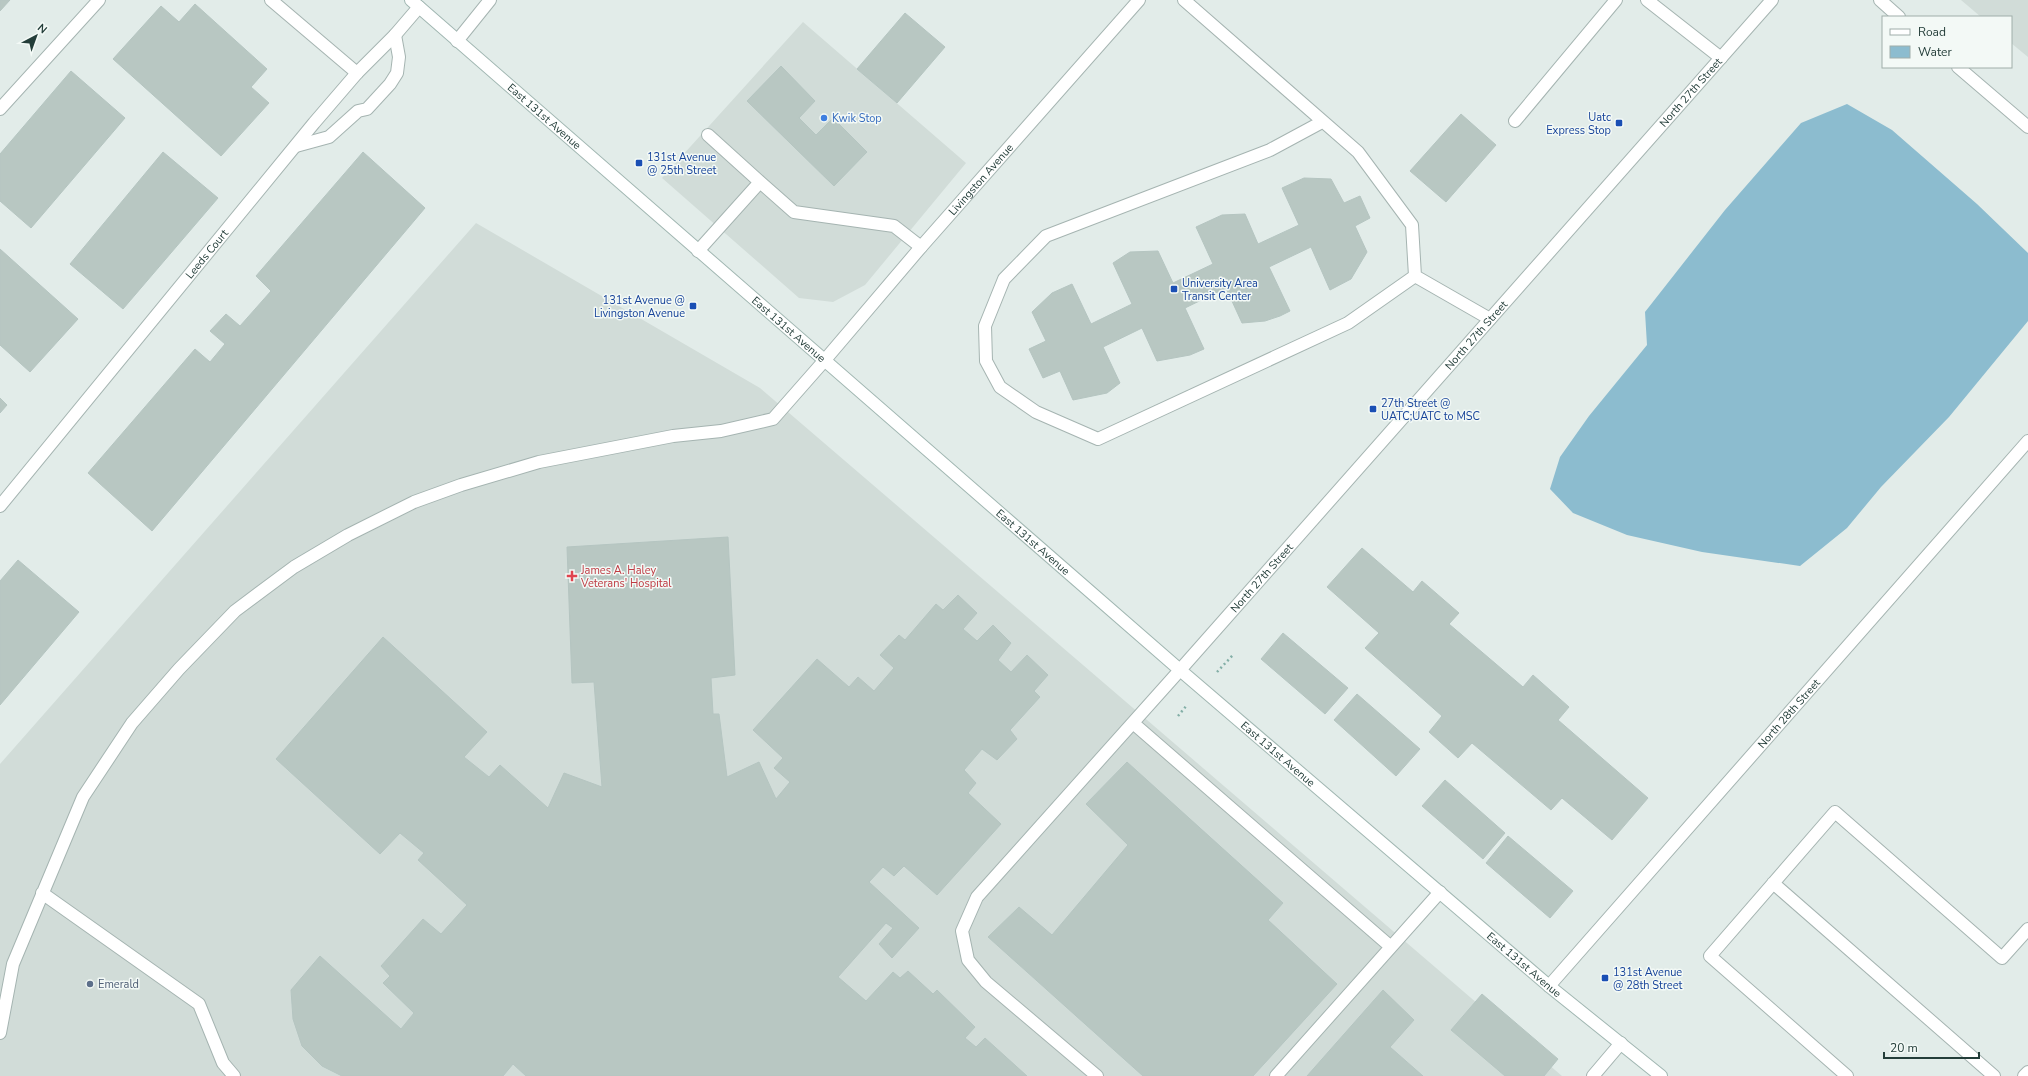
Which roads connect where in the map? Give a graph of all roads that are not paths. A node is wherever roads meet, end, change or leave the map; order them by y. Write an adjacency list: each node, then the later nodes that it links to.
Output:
1 (99, 0): 17 (street)
2 (271, 0): 16 (street)
3 (490, 0): 13 (street)
4 (1139, 0): 24 (street, Livingston Avenue)
5 (1184, 0): 19 (street)
6 (1616, 0): 18 (street)
7 (1647, 0): 14 (street)
8 (1772, 0): 14 (street, North 27th Street)
9 (1880, 0): 11 (street)
10 (415, 3): 12 (street, Leeds Court); 13 (street, East 131st Avenue)
11 (1899, 16)
12 (396, 35): 16 (street, Leeds Court); 22 (street)
13 (458, 41): 25 (street, East 131st Avenue)
14 (1721, 58): 27 (street, North 27th Street)
15 (1959, 68): 20 (street)
16 (357, 73): 22 (street, Leeds Court)
17 (0, 109)
18 (1514, 121)
19 (1322, 122): 26 (street); 26 (street)
20 (2028, 126)
21 (708, 135): 23 (street)
22 (296, 146): 30 (street, Leeds Court)
23 (760, 182): 24 (street); 25 (street)
24 (921, 248): 28 (street, Livingston Avenue)
25 (698, 251): 28 (street, East 131st Avenue)
26 (1415, 276): 27 (street)
27 (1490, 319): 31 (street, North 27th Street)
28 (824, 361): 31 (street, East 131st Avenue); 35 (street, Livingston Avenue)
29 (2028, 441): 38 (street, North 28th Street)
30 (0, 506)
31 (1180, 670): 32 (street, North 27th Street); 34 (street, East 131st Avenue)
32 (1133, 723): 37 (street); 43 (street, North 27th Street)
33 (1773, 883): 36 (street); 47 (street); 48 (street)
34 (1440, 892): 37 (street); 38 (street, East 131st Avenue)
35 (42, 893): 39 (street, Livingston Avenue); 42 (street)
36 (2028, 929)
37 (1391, 947): 44 (street)
38 (1550, 986): 40 (street, East 131st Avenue)
39 (0, 1033)
40 (1621, 1043): 45 (street); 46 (street, East 131st Avenue)
41 (2028, 1072): 49 (street)
42 (234, 1076)
43 (1097, 1076)
44 (1276, 1076)
45 (1593, 1076)
46 (1661, 1076)
47 (1847, 1076)
48 (1994, 1076)
49 (2024, 1076)

